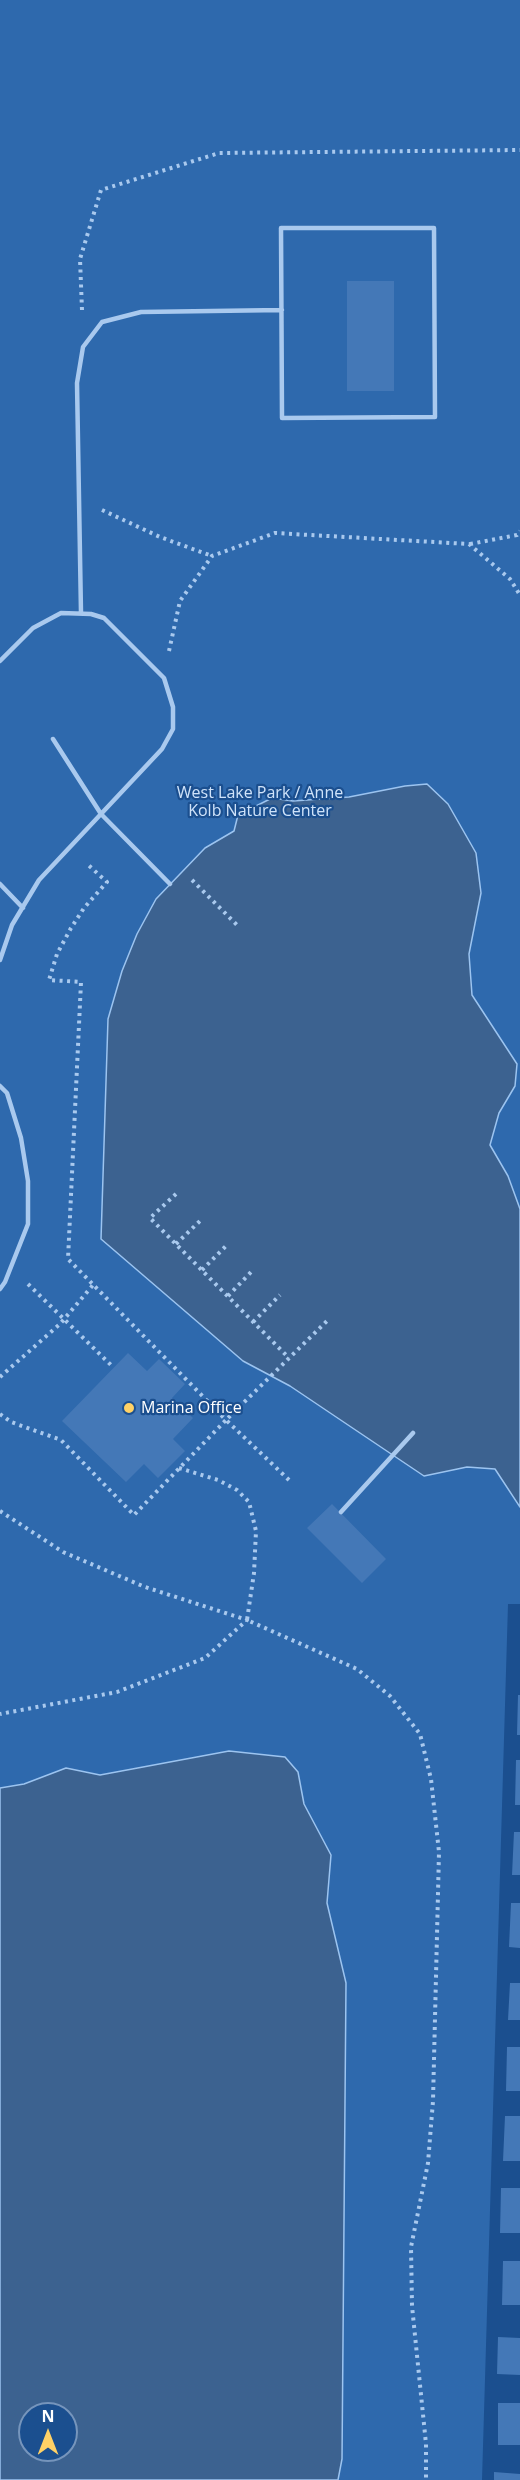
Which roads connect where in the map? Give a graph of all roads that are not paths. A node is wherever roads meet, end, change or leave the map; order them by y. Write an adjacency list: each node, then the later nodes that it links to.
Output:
1 (282, 310): 1 (lane); 2 (lane)
2 (81, 613): 3 (lane); 5 (lane)
3 (0, 661)
4 (53, 739): 5 (lane)
5 (101, 814): 7 (lane); 8 (lane)
6 (0, 884): 8 (lane)
7 (170, 884)
8 (22, 908): 9 (lane)
9 (0, 960)
10 (0, 1086): 11 (lane)
11 (0, 1289)
12 (413, 1434): 13 (lane)
13 (341, 1512)

